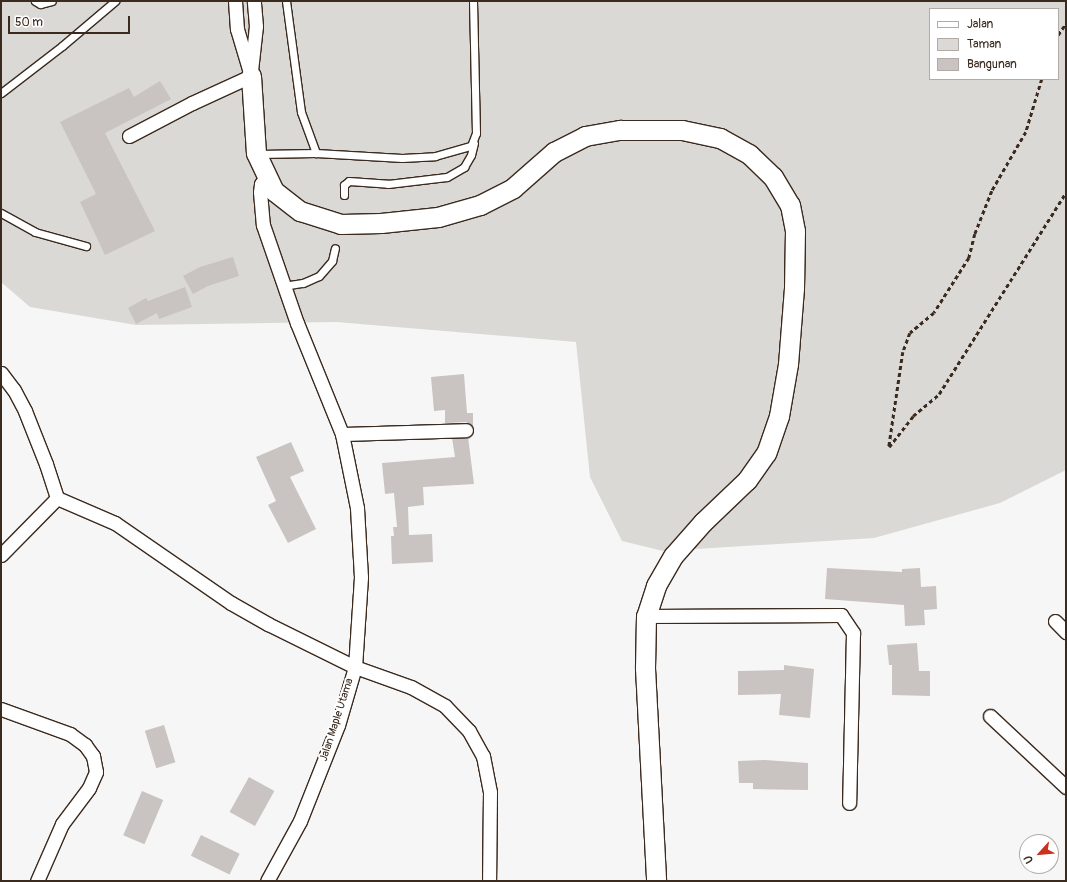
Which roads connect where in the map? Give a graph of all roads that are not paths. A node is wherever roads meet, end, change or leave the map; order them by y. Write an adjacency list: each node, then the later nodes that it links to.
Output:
1 (35, 1): 2 (lane)
2 (52, 1)
3 (115, 1): 9 (lane)
4 (235, 1): 8 (street)
5 (254, 1): 8 (street)
6 (286, 1): 12 (lane)
7 (473, 1): 10 (lane)
8 (251, 76): 11 (street); 13 (street)
9 (1, 93)
10 (476, 133): 12 (lane); 15 (lane)
11 (129, 136)
12 (316, 153): 13 (lane)
13 (256, 154): 14 (street)
14 (267, 176): 19 (street); 25 (street)
15 (344, 195)
16 (1, 213): 17 (lane)
17 (86, 246)
18 (335, 248): 19 (lane)
19 (283, 286): 22 (street)
20 (1, 374): 23 (street)
21 (466, 430): 22 (street)
22 (342, 434): 28 (street)
23 (57, 498): 24 (street); 28 (street)
24 (1, 555)
25 (646, 616): 32 (street); 36 (street)
26 (1055, 622): 27 (street)
27 (1066, 632)
28 (355, 667): 34 (street, Jalan Maple Utama); 35 (street, Jalan Maple Utama)
29 (1, 709): 33 (street)
30 (990, 716): 31 (street)
31 (1066, 787)
32 (848, 803)
33 (38, 881)
34 (267, 881)
35 (489, 881)
36 (656, 881)

